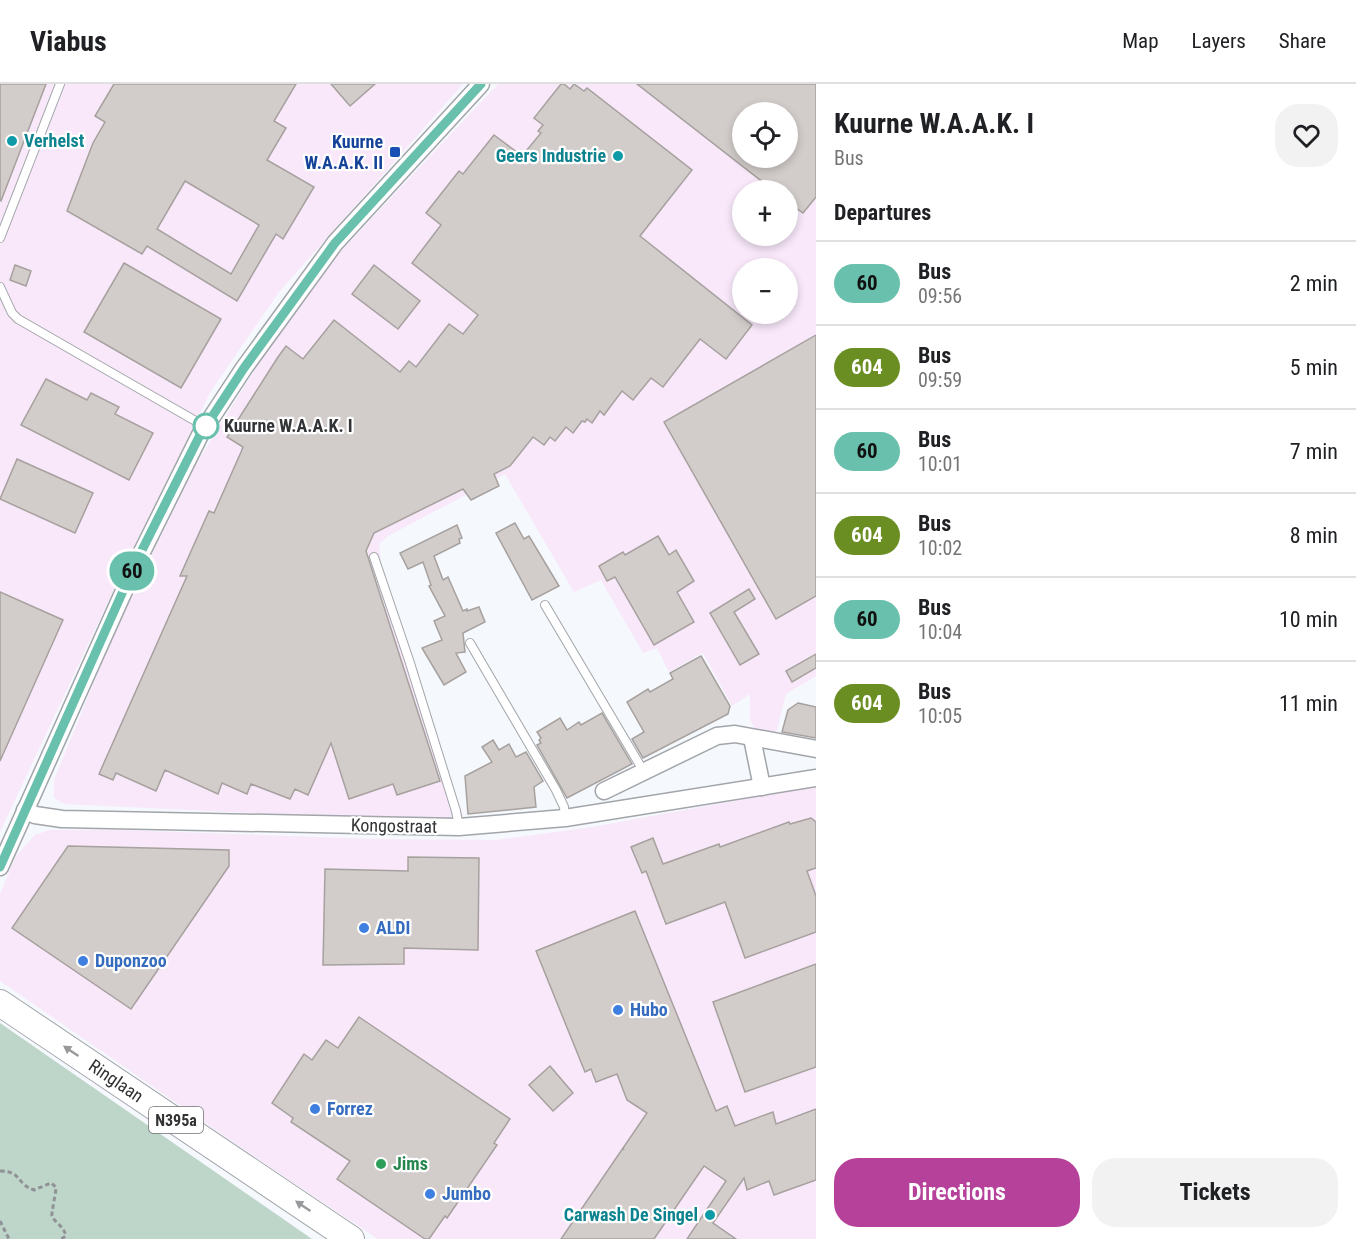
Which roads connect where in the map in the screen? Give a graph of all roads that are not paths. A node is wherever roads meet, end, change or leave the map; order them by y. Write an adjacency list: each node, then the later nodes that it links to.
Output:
1 (60, 84): 3 (lane)
2 (481, 84): 5 (street)
3 (0, 238)
4 (0, 287): 5 (lane)
5 (206, 427): 15 (street)
6 (374, 557): 17 (lane)
7 (545, 605): 11 (lane)
8 (470, 643): 16 (lane)
9 (752, 738): 10 (street); 11 (street); 13 (street)
10 (816, 749)
11 (644, 772): 14 (street)
12 (816, 778): 13 (street, Kongostraat)
13 (762, 787): 16 (street, Kongostraat)
14 (604, 791)
15 (25, 810): 17 (street, Kongostraat); 18 (street)
16 (565, 818): 17 (street, Kongostraat)
17 (459, 827)
18 (0, 867)
19 (0, 1003): 20 (main road, Ringlaan / N395a, one-way to 19)
20 (351, 1239)

